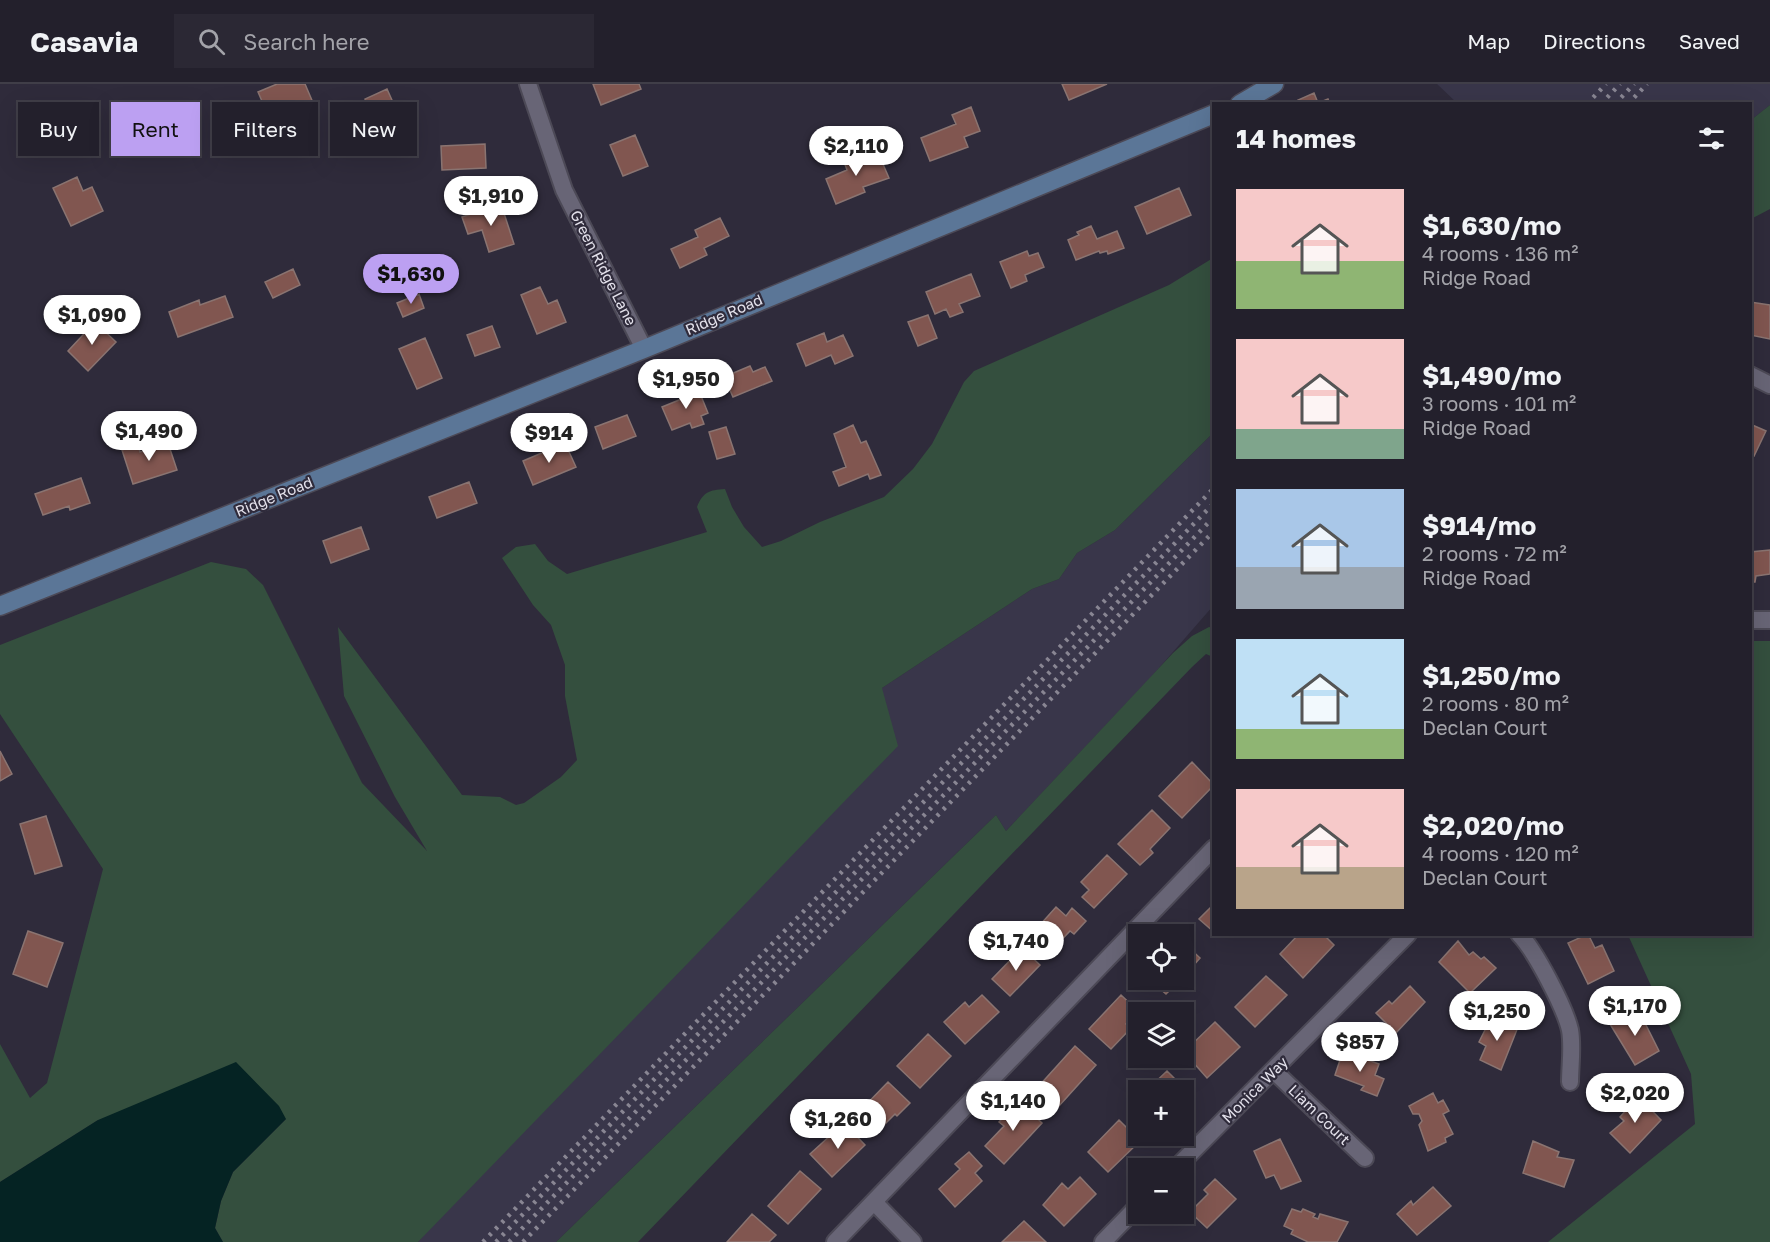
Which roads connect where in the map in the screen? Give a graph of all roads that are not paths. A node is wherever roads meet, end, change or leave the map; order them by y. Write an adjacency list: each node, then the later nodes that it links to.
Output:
1 (528, 84): 5 (street, Green Ridge Lane)
2 (1274, 84): 3 (street)
3 (1243, 102)
4 (1212, 115): 5 (street, Ridge Road)
5 (644, 349): 8 (street, Ridge Road)
6 (1752, 376): 7 (street)
7 (1770, 384)
8 (0, 606)
9 (1752, 620): 10 (street)
10 (1770, 620)
11 (1212, 850): 18 (street)
12 (1406, 936): 14 (street, Monica Way)
13 (1520, 936): 15 (street)
14 (1274, 1071): 16 (street, Monica Way); 17 (street, Liam Court)
15 (1570, 1082)
16 (1186, 1158)
17 (1365, 1158)
18 (874, 1202): 20 (street); 21 (street)
19 (1128, 1216): 22 (street)
20 (835, 1242)
21 (913, 1242)
22 (1103, 1242)

